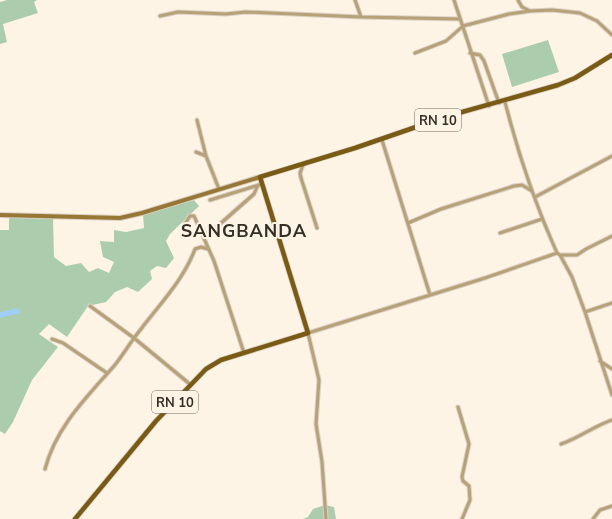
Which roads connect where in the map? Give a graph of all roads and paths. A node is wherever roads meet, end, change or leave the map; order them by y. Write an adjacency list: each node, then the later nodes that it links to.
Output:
1 (355, 0): 6 (street)
2 (454, 0): 7 (street)
3 (518, 0): 4 (street)
4 (530, 10): 8 (street); 9 (street)
5 (160, 16): 6 (street)
6 (360, 17): 7 (street)
7 (460, 19): 8 (street)
8 (463, 26): 10 (street); 11 (street)
9 (612, 35)
10 (414, 53)
11 (470, 53): 14 (street); 15 (street)
12 (612, 55): 13 (main road, RN 10)
13 (505, 102): 14 (main road, RN 10); 25 (street)
14 (499, 103): 15 (main road, RN 10)
15 (489, 106): 17 (main road, RN 10)
16 (197, 120): 19 (street)
17 (382, 140): 21 (main road, RN 10); 30 (street)
18 (196, 152): 19 (street)
19 (206, 156): 24 (street)
20 (612, 156): 26 (street)
21 (303, 165): 22 (main road, RN 10); 32 (street)
22 (260, 177): 23 (main road); 24 (street)
23 (260, 185): 27 (street); 34 (street); 42 (main road)
24 (219, 189): 28 (street)
25 (532, 191): 26 (street); 30 (street)
26 (535, 197): 29 (street)
27 (210, 200)
28 (0, 215)
29 (542, 219): 33 (street); 37 (street)
30 (408, 223): 38 (street)
31 (184, 225): 34 (street)
32 (317, 228)
33 (500, 233)
34 (203, 235): 36 (street)
35 (612, 236): 37 (street)
36 (208, 249): 44 (street); 45 (street)
37 (559, 254): 38 (street); 41 (street)
38 (430, 295): 42 (street)
39 (612, 303): 41 (street)
40 (90, 306): 44 (street)
41 (585, 312): 46 (street)
42 (308, 333): 45 (main road, RN 10); 57 (street)
43 (52, 338): 48 (street)
44 (134, 338): 48 (street); 49 (street)
45 (244, 353): 49 (main road, RN 10)
46 (600, 361): 47 (street); 50 (street)
47 (612, 369)
48 (107, 373): 54 (street)
49 (191, 386): 56 (main road, RN 10)
50 (612, 396)
51 (458, 407): 58 (street)
52 (612, 420): 53 (street)
53 (561, 444)
54 (45, 469)
55 (612, 506): 59 (street)
56 (75, 519)
57 (326, 519)
58 (462, 519)
59 (593, 519)

